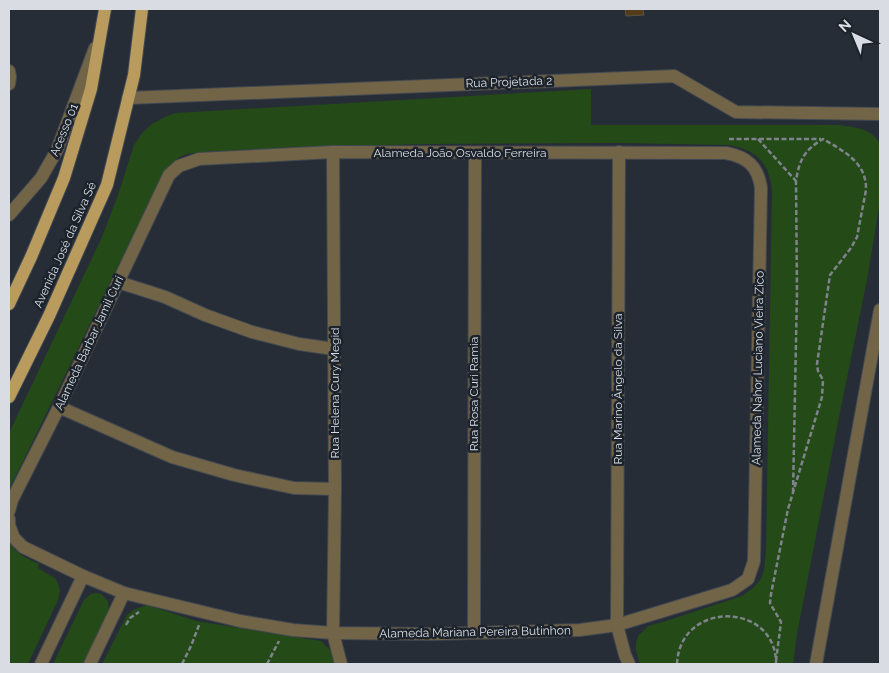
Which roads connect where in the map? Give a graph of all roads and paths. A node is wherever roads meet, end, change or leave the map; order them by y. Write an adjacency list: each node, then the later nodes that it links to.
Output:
1 (105, 9): 3 (main road)
2 (142, 9): 6 (main road, Avenida José da Silva Sé)
3 (100, 34): 15 (street, Acesso 01); 17 (main road)
4 (9, 71): 5 (street)
5 (9, 84)
6 (128, 98): 7 (street, Rua Projetada 2); 20 (main road, Avenida José da Silva Sé)
7 (880, 114)
8 (758, 139): 14 (path)
9 (333, 152): 11 (street, Alameda João Osvaldo Ferreira); 13 (street, Alameda João Osvaldo Ferreira); 19 (street, Rua Helena Cury Megid)
10 (619, 152): 11 (street, Alameda João Osvaldo Ferreira); 12 (street, Alameda João Osvaldo Ferreira); 31 (street, Rua Marino Ângelo da Silva)
11 (475, 154): 34 (street, Rua Rosa Curi Ramia)
12 (752, 165): 26 (street, Alameda Nahor Luciano Vieira Zico)
13 (169, 175): 16 (street, Alameda Barbar Jamil Curi)
14 (796, 181): 23 (path); 23 (path)
15 (9, 215)
16 (118, 282): 19 (street); 21 (street, Alameda Barbar Jamil Curi)
17 (9, 304)
18 (880, 310): 44 (street)
19 (334, 349): 22 (street, Rua Helena Cury Megid)
20 (9, 397)
21 (59, 407): 22 (street); 24 (street, Alameda Barbar Jamil Curi)
22 (335, 489): 33 (street, Rua Helena Cury Megid)
23 (793, 493): 36 (path)
24 (9, 511)
25 (9, 519): 27 (street, Alameda Mariana Pereira Butinhon)
26 (752, 572): 31 (street, Alameda Mariana Pereira Butinhon)
27 (83, 576): 28 (street, Alameda Mariana Pereira Butinhon); 37 (street)
28 (124, 593): 33 (street, Alameda Mariana Pereira Butinhon); 38 (street)
29 (141, 611): 32 (path)
30 (195, 624): 39 (path)
31 (617, 625): 34 (street, Alameda Mariana Pereira Butinhon); 42 (street, Rua Marino Ângelo da Silva)
32 (122, 632)
33 (332, 633): 34 (street, Alameda Mariana Pereira Butinhon); 41 (street, Rua Helena Cury Megid)
34 (474, 633)
35 (271, 638): 40 (path)
36 (776, 662): 43 (path)
37 (41, 664)
38 (90, 664)
39 (182, 664)
40 (267, 664)
41 (341, 664)
42 (629, 664)
43 (677, 664)
44 (816, 664)

